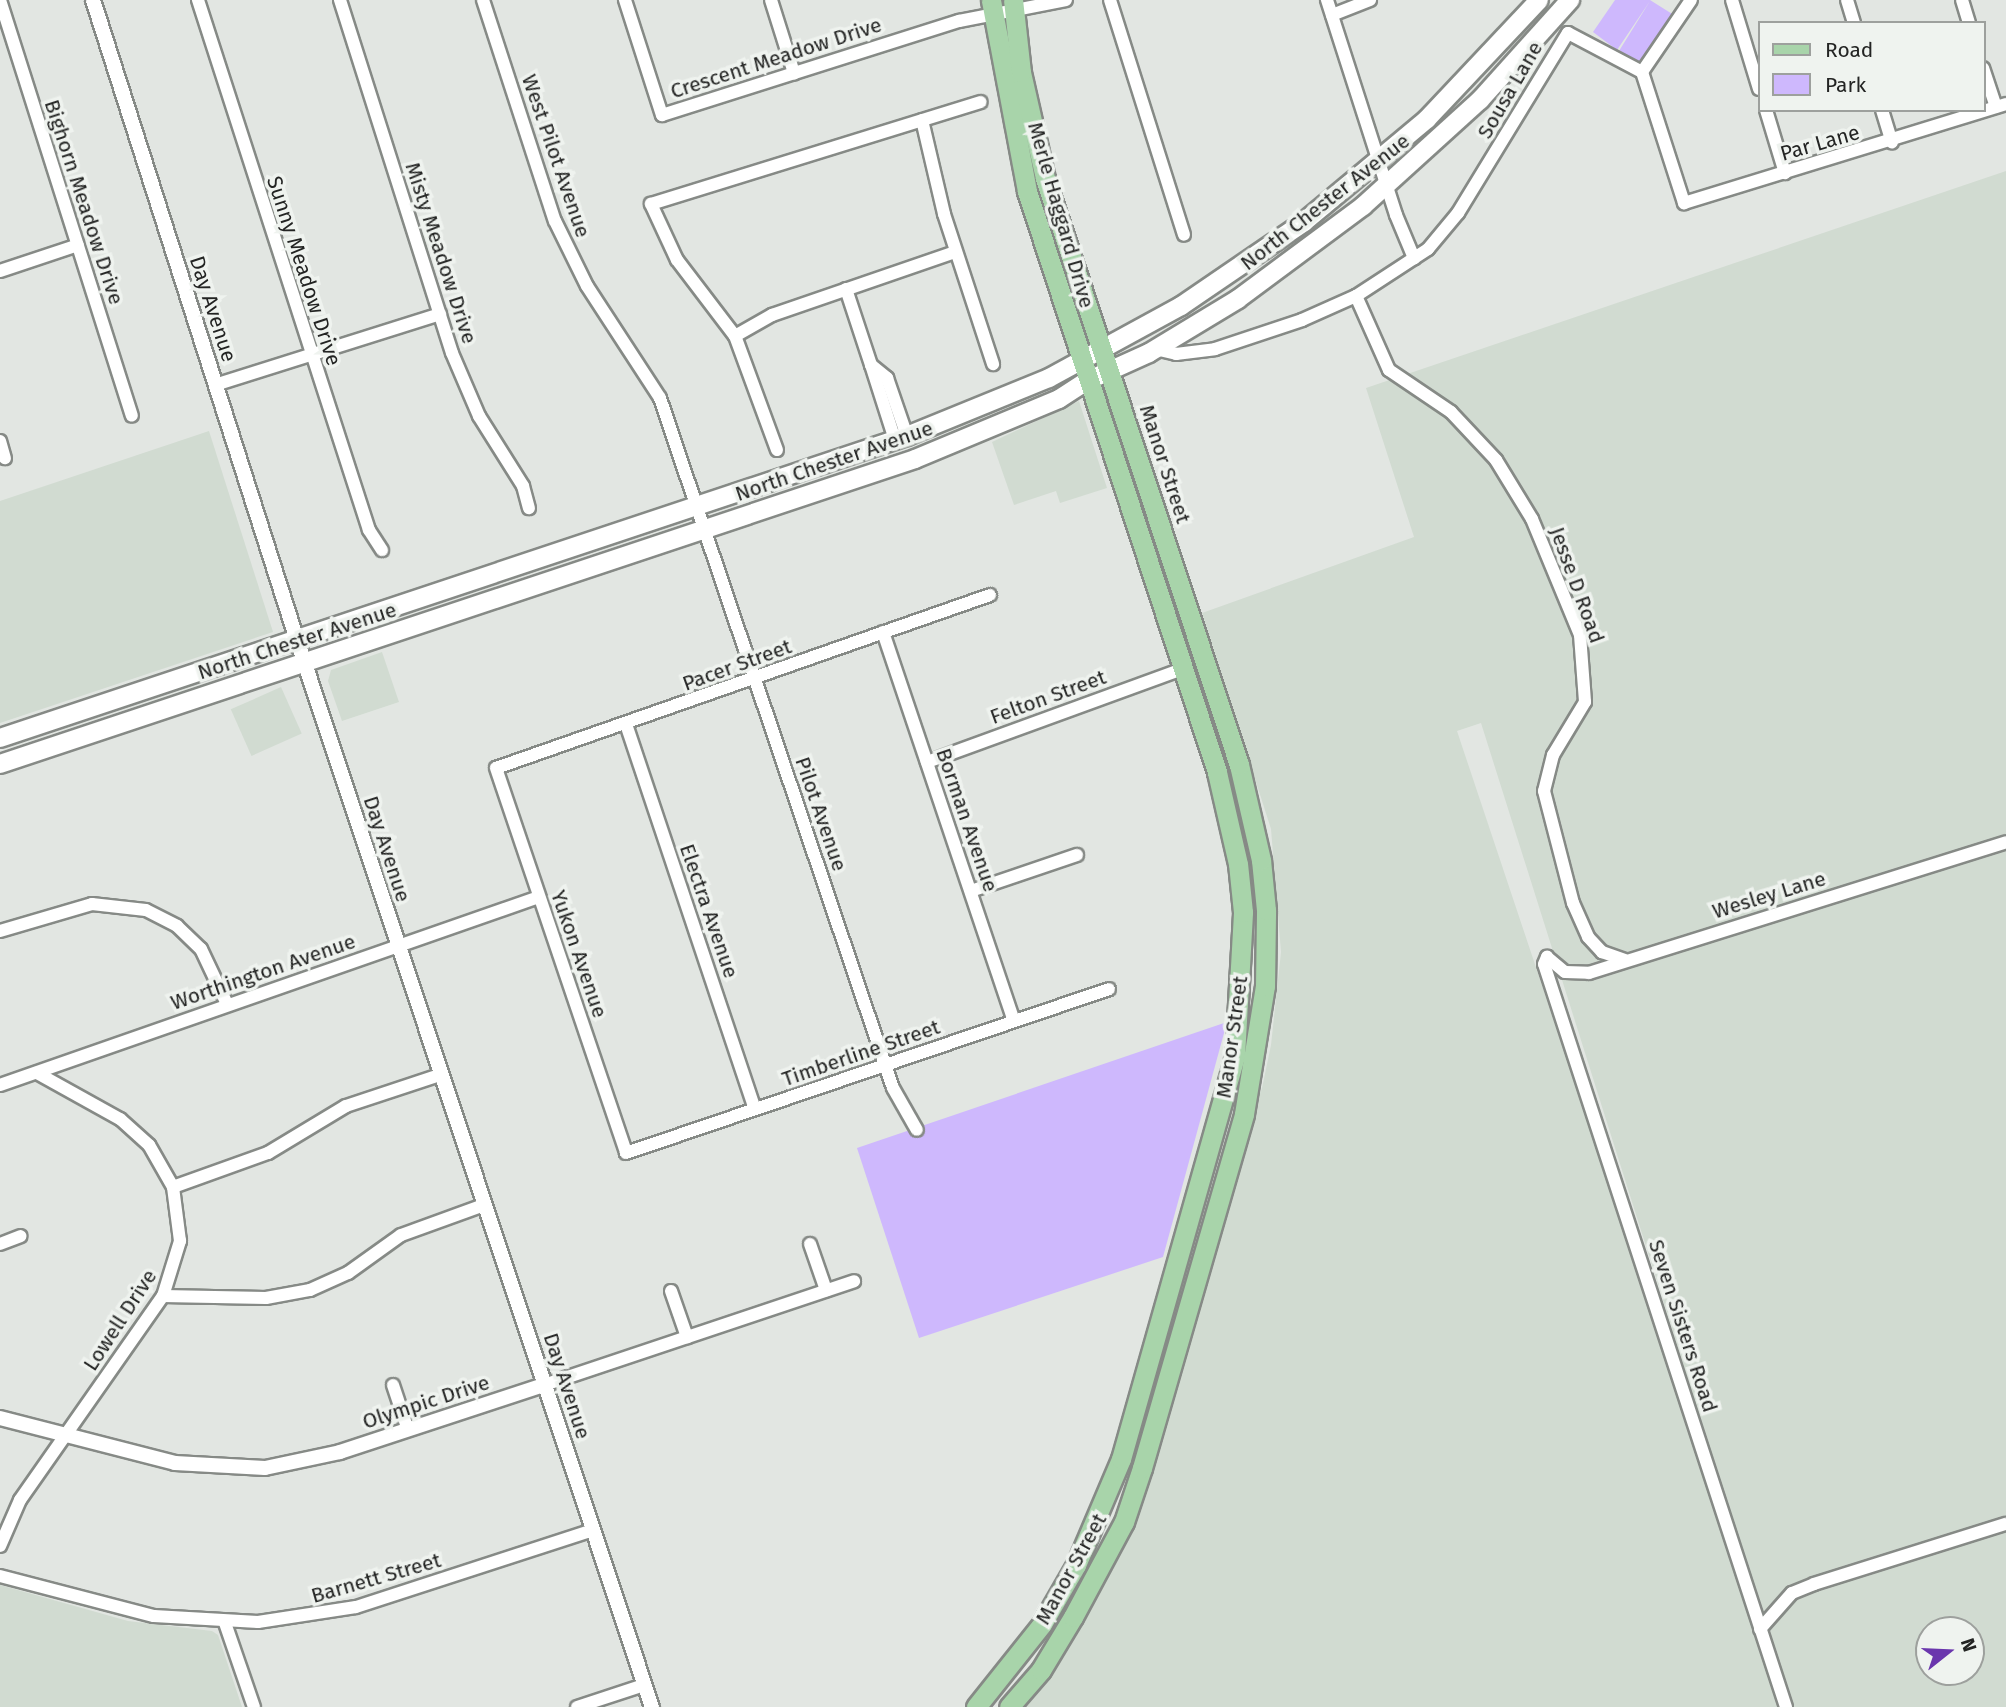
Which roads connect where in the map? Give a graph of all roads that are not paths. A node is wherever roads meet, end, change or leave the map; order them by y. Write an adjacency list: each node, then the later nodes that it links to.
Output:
1 (0, 0): 38 (street, Bighorn Meadow Drive)
2 (93, 0): 53 (street, Day Avenue)
3 (198, 0): 48 (street, Sunny Meadow Drive)
4 (340, 0): 44 (street, Misty Meadow Drive)
5 (483, 0): 59 (street, West Pilot Avenue)
6 (625, 0): 25 (street, Crescent Meadow Drive)
7 (771, 0): 25 (street)
8 (1066, 0): 18 (street, Crescent Meadow Drive)
9 (1110, 0): 37 (street)
10 (1326, 0): 20 (street)
11 (1370, 0): 20 (street)
12 (1539, 0): 34 (main road, North Chester Avenue)
13 (1570, 0): 36 (main road, North Chester Avenue)
14 (1691, 0): 23 (street)
15 (1732, 0): 26 (street)
16 (1847, 0): 21 (street)
17 (1962, 0): 22 (street)
18 (1013, 6): 19 (street, Crescent Meadow Drive); 46 (main road, Merle Haggard Drive)
19 (992, 8): 25 (street, Crescent Meadow Drive); 49 (main road, Merle Haggard Drive)
20 (1332, 15): 34 (street)
21 (1853, 21)
22 (1968, 21)
23 (1642, 72): 35 (street, Par Lane); 40 (street, Sousa Lane)
24 (1985, 72): 28 (street)
25 (794, 73)
26 (1758, 86)
27 (981, 103): 32 (street)
28 (2001, 105)
29 (1767, 112): 35 (street)
30 (1883, 112): 33 (street)
31 (1980, 112): 33 (street, Par Lane)
32 (922, 120): 39 (street); 45 (street)
33 (1892, 142): 35 (street, Par Lane)
34 (1380, 161): 36 (street); 46 (main road, North Chester Avenue)
35 (1785, 173)
36 (1387, 186): 40 (street); 47 (main road, North Chester Avenue)
37 (1184, 235)
38 (78, 245): 41 (street); 54 (street, Bighorn Meadow Drive)
39 (955, 252): 42 (street); 50 (street)
40 (1414, 258): 43 (street)
41 (0, 271)
42 (846, 289): 45 (street); 55 (street)
43 (1356, 296): 47 (street); 82 (street, Jesse D Road)
44 (440, 314): 48 (street); 60 (street, Misty Meadow Drive)
45 (735, 336): 57 (street)
46 (1104, 346): 49 (main road, North Chester Avenue); 51 (main road, Manor Street)
47 (1155, 349): 51 (main road, North Chester Avenue)
48 (310, 355): 53 (street); 62 (street, Sunny Meadow Drive)
49 (1081, 358): 52 (main road, Manor Street); 55 (main road, North Chester Avenue)
50 (993, 364)
51 (1111, 370): 52 (main road, North Chester Avenue); 119 (main road, Manor Street)
52 (1087, 380): 61 (main road, North Chester Avenue); 67 (main road, Manor Street)
53 (215, 385): 65 (street, Day Avenue)
54 (132, 416)
55 (901, 438): 59 (main road, North Chester Avenue)
56 (0, 441): 58 (street)
57 (777, 450)
58 (5, 458)
59 (699, 506): 61 (street, Pilot Avenue); 65 (main road, North Chester Avenue)
60 (529, 508)
61 (706, 529): 66 (main road, North Chester Avenue); 68 (street, Pilot Avenue)
62 (382, 550)
63 (990, 595): 64 (street, Pacer Street)
64 (883, 632): 68 (street, Pacer Street); 73 (street, Borman Avenue)
65 (297, 640): 66 (street, Day Avenue); 69 (main road, North Chester Avenue)
66 (304, 663): 72 (main road, North Chester Avenue); 80 (street, Day Avenue)
67 (1182, 669): 73 (street, Felton Street); 118 (main road, Manor Street)
68 (755, 680): 70 (street, Pacer Street); 86 (street, Pilot Avenue)
69 (57, 719): 71 (main road, North Chester Avenue); 72 (main road)
70 (626, 724): 74 (street, Pacer Street); 90 (street, Electra Avenue)
71 (0, 738)
72 (5, 762)
73 (927, 762): 77 (street, Borman Avenue)
74 (496, 768): 78 (street, Yukon Avenue)
75 (2006, 842): 82 (street, Wesley Lane)
76 (1077, 855): 77 (street)
77 (971, 891): 85 (street, Borman Avenue)
78 (539, 897): 80 (street, Worthington Avenue); 92 (street, Yukon Avenue)
79 (0, 931): 84 (street)
80 (397, 945): 84 (street, Worthington Avenue); 88 (street, Day Avenue)
81 (1547, 957): 82 (street, Wesley Lane); 113 (street, Seven Sisters Road)
82 (1625, 960)
83 (1109, 989): 85 (street, Timberline Street)
84 (227, 1004): 87 (street, Worthington Avenue)
85 (1014, 1021): 86 (street, Timberline Street)
86 (885, 1065): 90 (street, Timberline Street); 91 (street, Pilot Avenue)
87 (37, 1073): 89 (street, Worthington Avenue); 93 (street, Lowell Drive)
88 (440, 1075): 93 (street); 94 (street, Day Avenue)
89 (0, 1086)
90 (755, 1109): 92 (street, Timberline Street)
91 (917, 1130)
92 (626, 1153)
93 (173, 1187): 101 (street, Lowell Drive)
94 (484, 1205): 101 (street); 104 (street, Day Avenue)
95 (21, 1236): 96 (street)
96 (0, 1244)
97 (810, 1244): 99 (street)
98 (854, 1281): 99 (street, Olympic Drive)
99 (826, 1290): 102 (street, Olympic Drive)
100 (671, 1291): 102 (street)
101 (163, 1296): 107 (street, Lowell Drive)
102 (687, 1337): 104 (street, Olympic Drive)
103 (393, 1385): 106 (street)
104 (544, 1385): 106 (street, Olympic Drive); 109 (street, Day Avenue)
105 (0, 1418): 107 (street, Olympic Drive)
106 (408, 1430): 107 (street, Olympic Drive)
107 (65, 1435): 110 (street, Lowell Drive)
108 (2006, 1524): 113 (street)
109 (593, 1530): 112 (street, Barnett Street); 114 (street, Day Avenue)
110 (0, 1546)
111 (0, 1576): 112 (street, Barnett Street)
112 (225, 1623): 115 (street)
113 (1760, 1629): 120 (street, Seven Sisters Road)
114 (644, 1685): 116 (street); 117 (street, Day Avenue)
115 (254, 1707)
116 (577, 1707)
117 (652, 1707)
118 (976, 1707)
119 (1009, 1707)
120 (1786, 1707)

